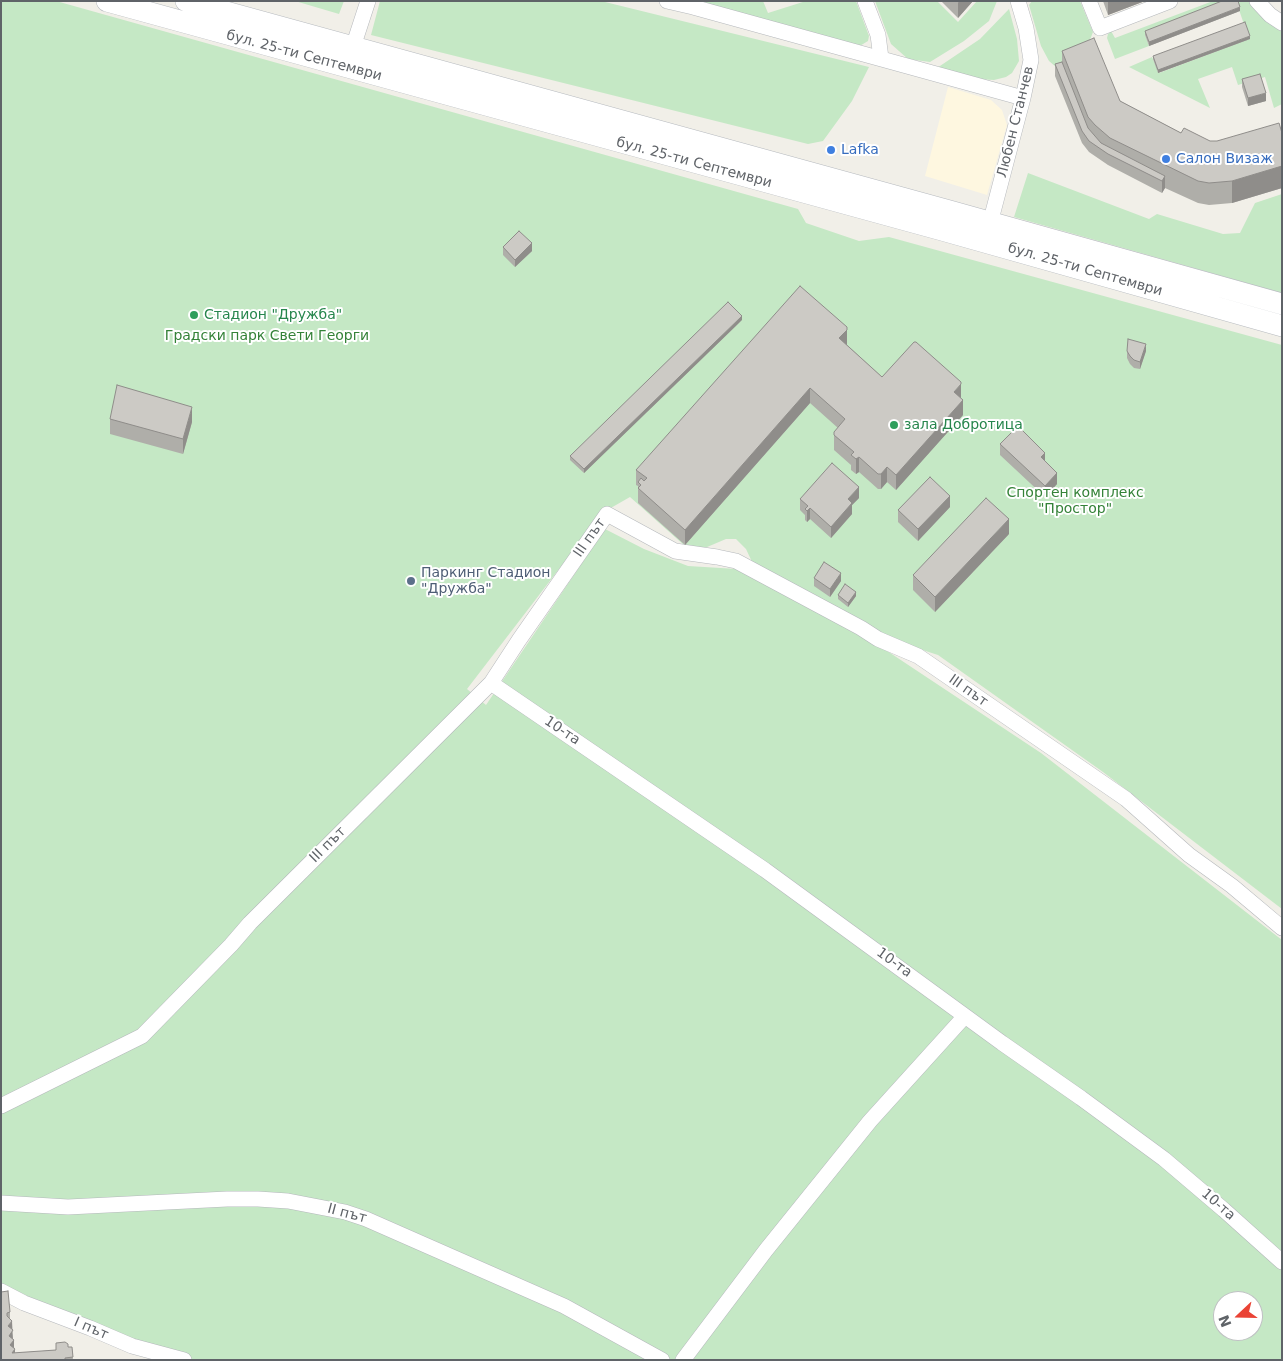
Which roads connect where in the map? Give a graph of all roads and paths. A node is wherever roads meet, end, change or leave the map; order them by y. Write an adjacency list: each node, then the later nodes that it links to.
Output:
1 (107, 1): 14 (main road, бул. 25-ти Септември)
2 (186, 1): 11 (main road, бул. 25-ти Септември)
3 (368, 1): 11 (street)
4 (667, 1): 12 (street)
5 (865, 1): 12 (street)
6 (1018, 1): 13 (street, Любен Станчев)
7 (1089, 1): 8 (street)
8 (1170, 1)
9 (1257, 1): 10 (street)
10 (1282, 23)
11 (353, 47): 14 (main road, бул. 25-ти Септември)
12 (881, 58): 13 (street)
13 (1023, 98): 14 (street, Любен Станчев)
14 (988, 232): 15 (main road, бул. 25-ти Септември); 16 (main road, бул. 25-ти Септември)
15 (1282, 304)
16 (1282, 326)
17 (491, 683): 18 (street, ІІІ път); 19 (street, 10-та); 20 (street, ІІІ път)
18 (1282, 928)
19 (965, 1016): 22 (street, 10-та); 26 (street)
20 (1, 1106)
21 (1, 1203): 25 (street, ІІ път)
22 (1282, 1262)
23 (1, 1291): 24 (street, І път)
24 (184, 1360)
25 (662, 1360)
26 (683, 1360)

